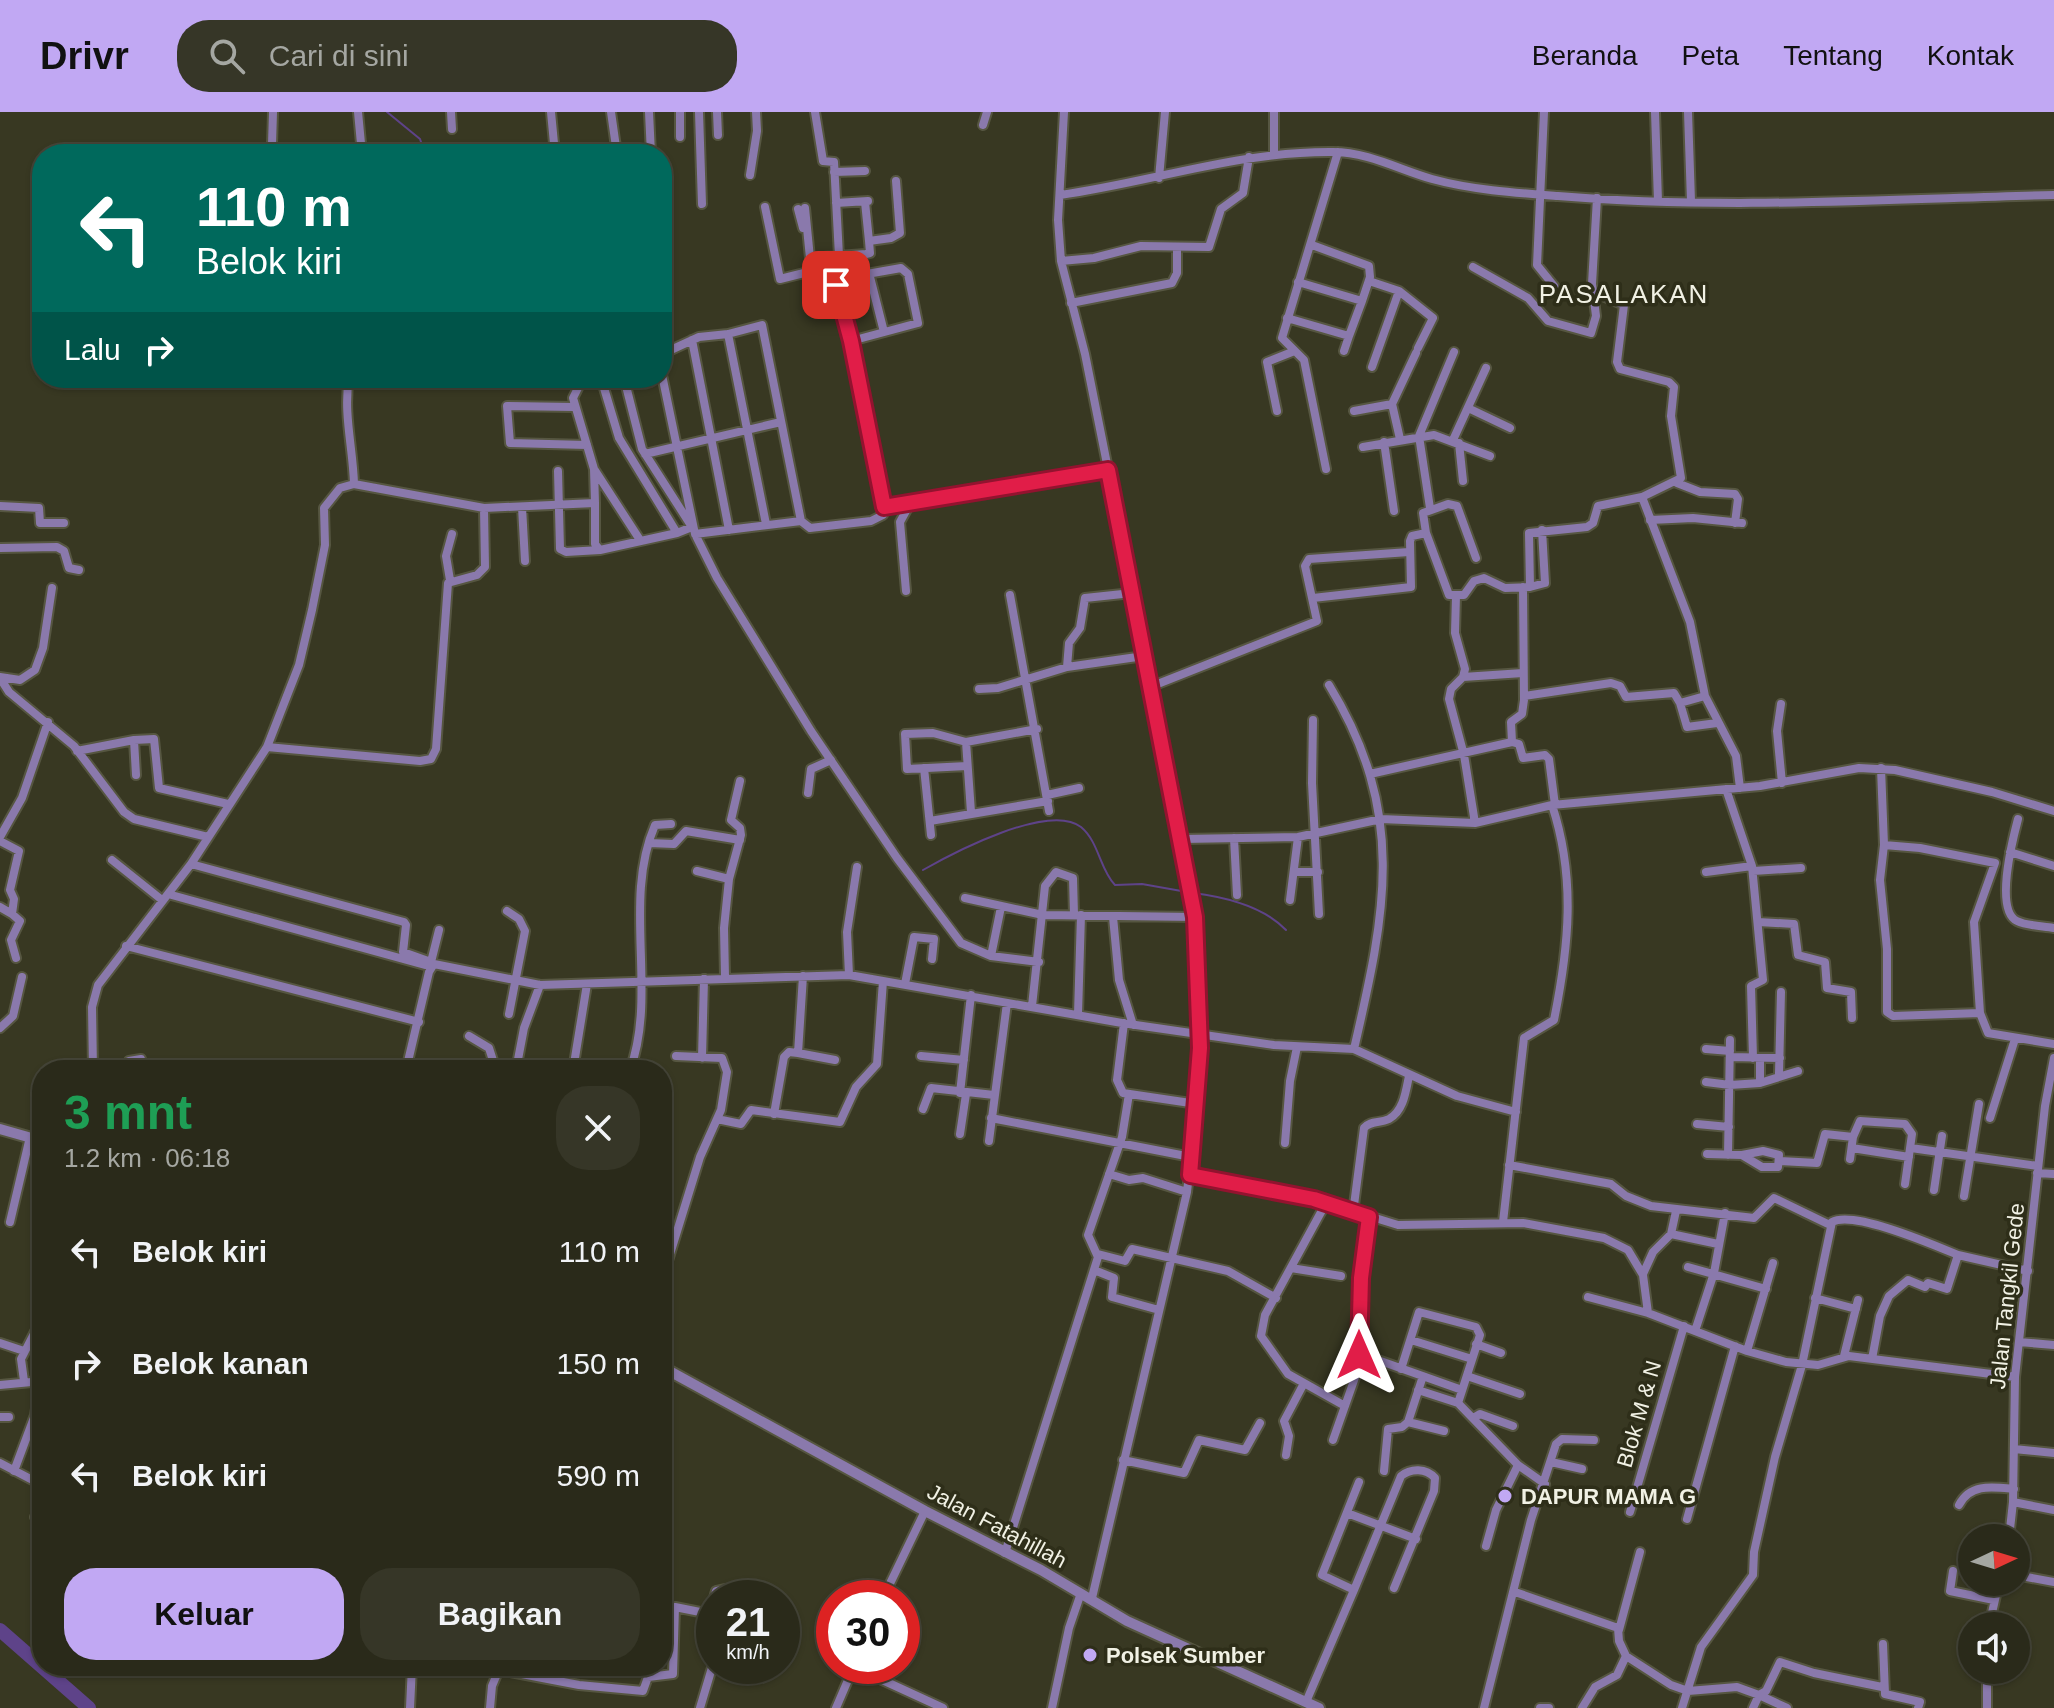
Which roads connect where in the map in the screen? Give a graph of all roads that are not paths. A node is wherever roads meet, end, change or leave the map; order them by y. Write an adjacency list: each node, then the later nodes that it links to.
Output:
1 (273, 112): 23 (street)
2 (358, 112): 24 (street)
3 (451, 112): 20 (street)
4 (551, 112): 25 (street)
5 (611, 112): 26 (street)
6 (649, 112): 27 (street)
7 (680, 112): 22 (street)
8 (699, 112): 43 (street)
9 (717, 112): 21 (street)
10 (756, 112): 33 (street)
11 (815, 112): 32 (street)
12 (987, 112): 19 (street)
13 (1064, 112): 37 (street)
14 (1165, 112): 34 (street)
15 (1274, 112): 29 (street)
16 (1544, 112): 36 (street)
17 (1655, 112): 40 (street)
18 (1688, 112): 41 (street)
19 (983, 125)
20 (452, 129)
21 (718, 135)
22 (680, 137)
23 (272, 144)
24 (361, 144)
25 (554, 144)
26 (616, 144)
27 (651, 144)
28 (1338, 152): 29 (street); 36 (street); 47 (street)
29 (1274, 154): 30 (street)
30 (1249, 157): 34 (street); 48 (street)
31 (865, 171): 32 (street)
32 (834, 172): 42 (street)
33 (750, 175)
34 (1159, 178): 37 (street)
35 (896, 181): 46 (street)
36 (1538, 194): 39 (street); 56 (street)
37 (1060, 195): 51 (street)
38 (2054, 195): 41 (street)
39 (1597, 198): 40 (street); 58 (street)
40 (1658, 201): 41 (street)
41 (1691, 201)
42 (836, 203): 46 (street); 49 (street)
43 (702, 204)
44 (765, 207): 50 (street)
45 (802, 209): 50 (street)
46 (869, 241): 49 (street)
47 (1312, 245): 54 (street); 55 (street)
48 (1177, 247): 51 (street); 60 (street)
49 (839, 256): 50 (street)
50 (810, 258)
51 (1061, 261): 60 (street)
52 (1473, 267): 58 (street)
53 (869, 273): 62 (street); 62 (street); 66 (street)
54 (1369, 281): 57 (street); 59 (street)
55 (1298, 282): 59 (street); 61 (street)
56 (1554, 286)
57 (1399, 291): 71 (street); 78 (street)
58 (1593, 292): 101 (street)
59 (1362, 301): 64 (street)
60 (1071, 303): 98 (street)
61 (1287, 318): 64 (street); 69 (street)
62 (884, 332): 66 (street)
63 (728, 334): 65 (street); 83 (street); 85 (street)
64 (1349, 336): 68 (street)
65 (692, 340): 67 (street); 87 (street)
66 (851, 341): 109 (street)
67 (672, 349)
68 (1344, 351)
69 (1292, 352): 81 (street); 97 (street)
70 (1454, 352): 86 (street)
71 (1372, 367)
72 (1486, 368): 80 (street)
73 (348, 388): 102 (street)
74 (577, 388): 79 (street)
75 (604, 388): 117 (street)
76 (626, 388): 94 (street)
77 (664, 388): 92 (street)
78 (1392, 404): 82 (street); 88 (street)
79 (574, 407): 91 (street); 91 (street)
80 (1468, 408): 84 (street); 89 (street)
81 (1277, 411)
82 (1354, 411)
83 (781, 422): 85 (street); 114 (street)
84 (1510, 428)
85 (746, 431): 87 (street); 116 (street)
86 (1419, 436): 88 (street); 89 (street); 111 (street)
87 (712, 438): 92 (street); 118 (street)
88 (1400, 439): 90 (street)
89 (1456, 441): 95 (street); 100 (street)
90 (1384, 442): 93 (street); 112 (street)
91 (587, 445): 96 (street)
92 (675, 445): 94 (street); 117 (street)
93 (1363, 447)
94 (645, 454): 117 (street)
95 (1490, 456)
96 (594, 469): 105 (street); 122 (street)
97 (1326, 469)
98 (1108, 470): 104 (street); 133 (street)
99 (558, 471): 106 (street)
100 (1463, 481)
101 (1677, 483): 103 (street); 113 (street)
102 (354, 484): 110 (street); 157 (street)
103 (1642, 497): 113 (street); 119 (street)
104 (911, 502): 109 (street); 132 (street)
105 (595, 503): 106 (street); 124 (street)
106 (558, 504): 108 (street); 124 (street)
107 (0, 506): 115 (street)
108 (522, 507): 110 (street); 127 (street)
109 (884, 507): 114 (street)
110 (484, 508): 129 (street)
111 (1430, 508): 120 (street); 126 (street)
112 (1394, 511)
113 (1650, 520): 147 (street)
114 (801, 521): 116 (street)
115 (64, 523)
116 (766, 524): 118 (street)
117 (688, 530): 118 (street); 122 (street); 160 (street)
118 (729, 530)
119 (1542, 530): 130 (street); 130 (street)
120 (1426, 533): 125 (street); 135 (street)
121 (452, 534): 129 (street)
122 (640, 540): 124 (street)
123 (0, 548): 128 (street)
124 (600, 550)
125 (1409, 552): 136 (street); 136 (street)
126 (1476, 558)
127 (525, 561)
128 (79, 570)
129 (450, 580): 157 (street)
130 (1527, 587): 135 (street); 139 (street)
131 (52, 588): 141 (street)
132 (906, 591)
133 (1132, 593): 137 (street); 138 (street)
134 (1010, 595): 142 (street)
135 (1456, 595): 140 (street)
136 (1313, 598): 144 (street)
137 (1144, 656): 138 (street); 144 (street)
138 (1067, 667): 142 (street)
139 (1523, 673): 140 (street); 146 (street)
140 (1463, 677): 159 (street)
141 (0, 678): 151 (street)
142 (1028, 678): 145 (street); 153 (street)
143 (1329, 685): 164 (street)
144 (1150, 687): 189 (street)
145 (979, 689)
146 (1524, 696): 148 (street); 156 (street)
147 (1705, 696): 148 (street); 152 (street)
148 (1680, 703): 152 (street)
149 (1781, 704): 167 (street)
150 (1313, 720): 183 (street)
151 (48, 722): 158 (street); 188 (street)
152 (1717, 723): 169 (street)
153 (1037, 729): 155 (street); 172 (street)
154 (134, 740): 158 (street); 165 (street); 173 (street)
155 (966, 742): 161 (street); 162 (street)
156 (1512, 742): 159 (street); 174 (street)
157 (267, 747): 173 (street)
158 (77, 751): 185 (street)
159 (1464, 755): 164 (street); 181 (street)
160 (827, 762): 171 (street); 222 (street)
161 (967, 766): 162 (street); 177 (street)
162 (924, 768): 180 (street)
163 (1881, 768): 167 (street); 176 (street); 192 (street)
164 (1370, 774): 178 (street)
165 (136, 775)
166 (740, 781): 190 (street)
167 (1782, 783): 169 (street)
168 (1079, 788): 172 (street)
169 (1740, 788): 170 (street)
170 (1726, 789): 174 (street); 199 (street)
171 (808, 793)
172 (1048, 798): 175 (street); 177 (street)
173 (228, 804): 185 (street)
174 (1553, 805): 181 (street); 287 (street)
175 (1049, 811)
176 (2054, 811)
177 (971, 812): 180 (street)
178 (1381, 819): 181 (street); 183 (street); 255 (street)
179 (2018, 819): 193 (street)
180 (930, 821): 184 (street)
181 (1475, 823)
182 (671, 824): 191 (street)
183 (1316, 833): 186 (street); 202 (street)
184 (931, 835)
185 (208, 837): 195 (street)
186 (1298, 837): 187 (street); 201 (street)
187 (1234, 838): 189 (street); 205 (street)
188 (0, 839): 212 (street)
189 (1182, 839): 217 (street)
190 (740, 840): 191 (street); 204 (street)
191 (649, 843): 235 (street)
192 (1884, 845): 242 (street); 242 (street)
193 (2010, 852): 196 (street); 219 (street)
194 (112, 860): 206 (street)
195 (191, 864): 206 (street); 226 (street)
196 (2054, 866)
197 (857, 867): 227 (street)
198 (1801, 868): 199 (street)
199 (1753, 869): 203 (street); 218 (street)
200 (697, 871): 204 (street)
201 (1294, 872): 202 (street); 208 (street)
202 (1318, 872): 213 (street)
203 (1706, 872)
204 (729, 879): 230 (street)
205 (1237, 895)
206 (165, 897): 221 (street); 226 (street)
207 (965, 898): 210 (street)
208 (1290, 900)
209 (0, 907): 212 (street)
210 (1001, 907): 214 (street); 222 (street)
211 (507, 911): 232 (street)
212 (12, 914): 223 (street)
213 (1319, 914)
214 (1043, 915): 215 (street); 215 (street); 225 (street)
215 (1078, 915): 216 (street); 244 (street)
216 (1113, 917): 217 (street); 247 (street)
217 (1195, 917): 249 (street)
218 (1758, 922): 245 (street); 262 (street)
219 (2054, 928)
220 (439, 930): 226 (street)
221 (126, 946): 246 (street); 266 (street)
222 (991, 956): 225 (street)
223 (16, 958)
224 (932, 959): 236 (street)
225 (1039, 962): 241 (street)
226 (432, 964): 232 (street); 246 (street)
227 (849, 975): 228 (street); 233 (street)
228 (803, 976): 230 (street); 257 (street)
229 (22, 977): 248 (street)
230 (725, 977): 231 (street)
231 (704, 979): 235 (street); 261 (street)
232 (518, 981): 237 (street); 243 (street)
233 (883, 981): 236 (street); 288 (street)
234 (587, 984): 235 (street); 237 (street); 271 (street)
235 (641, 984): 272 (street)
236 (905, 984): 239 (street)
237 (540, 985): 270 (street)
238 (1781, 992): 263 (street)
239 (971, 995): 240 (street); 274 (street)
240 (1007, 1003): 241 (street); 283 (street)
241 (1032, 1006): 244 (street)
242 (1980, 1013): 251 (street)
243 (509, 1014)
244 (1078, 1014): 247 (street)
245 (1852, 1018)
246 (419, 1022): 268 (street)
247 (1129, 1024): 249 (street); 282 (street)
248 (0, 1028)
249 (1200, 1032): 254 (street); 284 (street)
250 (469, 1036): 269 (street)
251 (2015, 1039): 253 (street); 290 (street)
252 (1730, 1040): 258 (street)
253 (2054, 1044)
254 (1297, 1047): 255 (street); 301 (street)
255 (1354, 1049): 277 (street)
256 (1706, 1049): 258 (street)
257 (798, 1053): 273 (street); 288 (street)
258 (1730, 1054): 262 (street); 280 (street)
259 (676, 1056): 261 (street)
260 (921, 1056): 274 (street)
261 (702, 1058): 291 (street)
262 (1756, 1058): 263 (street); 279 (street)
263 (1780, 1058): 276 (street)
264 (2054, 1058): 313 (street, Jalan Tangkil Gede)
265 (141, 1059): 267 (street)
266 (93, 1060)
267 (135, 1060)
268 (409, 1060)
269 (493, 1060)
270 (518, 1060)
271 (575, 1060)
272 (631, 1060)
273 (835, 1060)
274 (964, 1060): 281 (street)
275 (1798, 1071): 276 (street)
276 (1779, 1074): 279 (street)
277 (1409, 1076): 287 (street); 323 (street)
278 (1706, 1082): 280 (street)
279 (1760, 1083): 280 (street)
280 (1730, 1085): 293 (street)
281 (963, 1093): 283 (street); 286 (street); 295 (street)
282 (1129, 1094): 284 (street); 300 (street)
283 (994, 1095): 289 (street)
284 (1197, 1104): 309 (street)
285 (1979, 1104): 308 (street)
286 (923, 1109)
287 (1516, 1112): 312 (street)
288 (774, 1114): 291 (street)
289 (991, 1118): 299 (street); 300 (street)
290 (1990, 1118)
291 (717, 1119): 331 (street)
292 (1697, 1124): 293 (street)
293 (1729, 1127): 306 (street)
294 (0, 1129): 297 (street)
295 (960, 1134)
296 (1942, 1136): 303 (street)
297 (30, 1137): 326 (street)
298 (1853, 1137): 302 (street); 304 (street); 311 (street)
299 (989, 1141)
300 (1120, 1141): 309 (street); 314 (street)
301 (1285, 1143)
302 (1852, 1148): 304 (street); 310 (street)
303 (1940, 1151): 304 (street); 308 (street); 318 (street)
304 (1910, 1152): 317 (street)
305 (1707, 1154): 306 (street)
306 (1728, 1155): 307 (street)
307 (1742, 1155): 311 (street); 311 (street)
308 (1969, 1156): 313 (street); 320 (street)
309 (1191, 1157): 316 (street)
310 (1850, 1159)
311 (1780, 1161)
312 (1509, 1165): 322 (street); 327 (street)
313 (2038, 1169): 315 (street); 339 (street, Jalan Tangkil Gede)
314 (1109, 1174): 319 (street); 332 (street)
315 (2054, 1174)
316 (1190, 1175): 319 (street); 321 (street)
317 (1905, 1184)
318 (1934, 1190)
319 (1187, 1192): 334 (street)
320 (1964, 1196)
321 (1326, 1203): 323 (street); 337 (street)
322 (1676, 1211): 324 (street); 329 (street)
323 (1353, 1213): 325 (street)
324 (1725, 1213): 328 (street); 330 (street)
325 (1369, 1217): 327 (street); 379 (street)
326 (10, 1222)
327 (1503, 1222): 341 (street)
328 (1830, 1225): 333 (street); 346 (street)
329 (1671, 1234): 330 (street); 341 (street)
330 (1718, 1244): 340 (street)
331 (672, 1248)
332 (1098, 1254): 334 (street); 338 (street)
333 (1958, 1255): 339 (street); 364 (street)
334 (1171, 1259): 345 (street); 347 (street)
335 (1773, 1263): 343 (street)
336 (1688, 1267): 340 (street)
337 (1291, 1268): 342 (street); 345 (street)
338 (1094, 1270): 347 (street); 414 (street)
339 (2028, 1271): 353 (street, Jalan Tangkil Gede)
340 (1714, 1273): 343 (street); 350 (street)
341 (1643, 1275): 348 (street)
342 (1341, 1276)
343 (1766, 1289): 359 (street)
344 (1588, 1297): 348 (street)
345 (1276, 1298): 374 (street)
346 (1815, 1298): 361 (street); 365 (street)
347 (1159, 1310): 391 (street)
348 (1648, 1313): 349 (street)
349 (1684, 1326): 350 (street); 406 (street, Blok M & N)
350 (1695, 1331): 357 (street)
351 (32, 1336): 358 (street)
352 (1411, 1340): 355 (street); 363 (street); 366 (street)
353 (2019, 1342): 356 (street); 370 (street, Jalan Tangkil Gede)
354 (0, 1343): 358 (street)
355 (1476, 1344): 360 (street); 363 (street)
356 (2054, 1345)
357 (1735, 1346): 359 (street); 408 (street)
358 (24, 1351): 371 (street)
359 (1747, 1351): 365 (street)
360 (1501, 1353)
361 (1844, 1356): 364 (street); 365 (street)
362 (1372, 1358): 366 (street)
363 (1472, 1359): 369 (street)
364 (1872, 1359): 370 (street)
365 (1802, 1365): 442 (street)
366 (1401, 1369): 368 (street)
367 (672, 1372): 405 (street, Jalan Fatahillah)
368 (1423, 1376): 375 (street); 376 (street)
369 (1467, 1376): 376 (street); 377 (street)
370 (2015, 1377): 388 (street, Jalan Tangkil Gede)
371 (24, 1381): 372 (street); 373 (street)
372 (32, 1381)
373 (0, 1385)
374 (1303, 1385): 379 (street); 390 (street)
375 (1418, 1390): 378 (street); 381 (street)
376 (1462, 1390): 378 (street)
377 (1520, 1394)
378 (1458, 1403): 380 (street)
379 (1345, 1406): 386 (street)
380 (1475, 1417): 383 (street); 394 (street)
381 (1408, 1422): 385 (street); 397 (street)
382 (1260, 1423): 391 (street)
383 (1513, 1426)
384 (32, 1431): 396 (street)
385 (1444, 1431)
386 (1333, 1440)
387 (1594, 1440): 392 (street)
388 (2014, 1449): 389 (street); 401 (street, Jalan Tangkil Gede)
389 (2054, 1453)
390 (1286, 1455)
391 (1123, 1460): 422 (street)
392 (1551, 1462): 395 (street); 400 (street)
393 (0, 1463): 396 (street)
394 (1518, 1465): 400 (street); 412 (street)
395 (1582, 1469)
396 (14, 1471): 398 (street)
397 (1384, 1471)
398 (32, 1480)
399 (1359, 1482): 407 (street)
400 (1545, 1484): 421 (street)
401 (2014, 1489): 402 (street, Jalan Tangkil Gede); 403 (street)
402 (2013, 1502): 404 (street); 409 (street, Jalan Tangkil Gede)
403 (1959, 1505)
404 (2054, 1510)
405 (925, 1511): 414 (street, Jalan Fatahillah); 417 (street)
406 (1630, 1512)
407 (1347, 1513): 410 (street); 420 (street)
408 (1687, 1519)
409 (2011, 1524)
410 (1380, 1527): 411 (street); 411 (street); 420 (street)
411 (1416, 1539): 419 (street)
412 (1486, 1546)
413 (1640, 1552): 427 (street)
414 (1005, 1553): 422 (street, Jalan Fatahillah)
415 (1953, 1571): 424 (street)
416 (2030, 1578): 418 (street)
417 (892, 1580)
418 (2054, 1582)
419 (1394, 1588)
420 (1354, 1590): 444 (street)
421 (1515, 1592): 427 (street); 453 (street)
422 (1086, 1596): 444 (street, Jalan Fatahillah); 451 (street)
423 (1995, 1596): 424 (street)
424 (1994, 1600): 426 (street)
425 (696, 1611): 430 (street)
426 (1992, 1612)
427 (1619, 1630): 429 (street)
428 (1883, 1644): 441 (street)
429 (1626, 1656): 442 (street); 456 (street)
430 (672, 1674)
431 (412, 1676): 446 (street)
432 (496, 1676): 447 (street)
433 (536, 1676): 436 (street)
434 (559, 1676): 436 (street)
435 (656, 1676): 436 (street)
436 (559, 1681)
437 (707, 1684): 448 (street)
438 (846, 1684): 449 (street)
439 (892, 1684): 450 (street)
440 (1987, 1684): 461 (street)
441 (1882, 1687): 443 (street); 445 (street)
442 (1688, 1691): 443 (street); 457 (street)
443 (1759, 1695): 458 (street); 459 (street)
444 (1306, 1702): 452 (street, Jalan Fatahillah)
445 (1919, 1705): 460 (street)
446 (410, 1708)
447 (490, 1708)
448 (700, 1708)
449 (836, 1708)
450 (943, 1708)
451 (1052, 1708)
452 (1319, 1708)
453 (1484, 1708)
454 (1540, 1708): 455 (street)
455 (1549, 1708)
456 (1582, 1708)
457 (1682, 1708)
458 (1753, 1708)
459 (1787, 1708)
460 (1929, 1708)
461 (1987, 1708)

